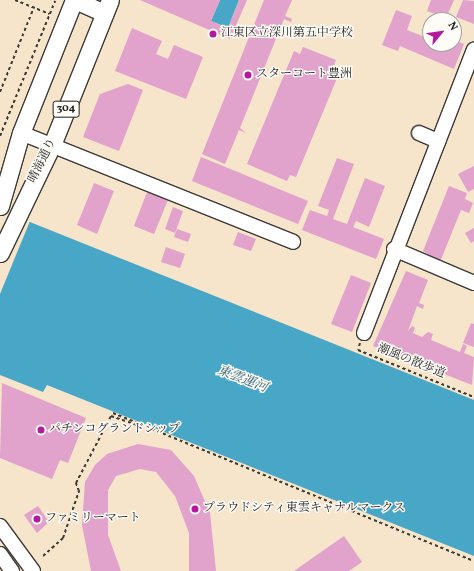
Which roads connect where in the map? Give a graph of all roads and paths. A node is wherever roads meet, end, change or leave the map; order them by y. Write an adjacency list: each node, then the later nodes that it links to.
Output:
1 (15, 0): 4 (path)
2 (75, 0): 5 (main road); 9 (main road, 晴海通り / 304)
3 (55, 1): 6 (path)
4 (34, 7): 6 (path); 8 (path)
5 (107, 7): 13 (main road, 晴海通り / 304)
6 (50, 14): 11 (path)
7 (474, 50): 12 (street)
8 (0, 92)
9 (21, 133): 13 (street); 14 (main road, 晴海通り / 304)
10 (419, 133): 12 (street)
11 (0, 136)
12 (438, 140): 16 (street)
13 (52, 145): 15 (street); 17 (main road, 晴海通り / 304)
14 (0, 206)
15 (293, 242)
16 (394, 249): 18 (street); 19 (street)
17 (0, 254)
18 (474, 283)
19 (364, 333): 20 (path, 潮風の散歩道)
20 (474, 397)
21 (113, 413): 22 (path)
22 (140, 426): 25 (path); 26 (path)
23 (0, 526): 28 (street)
24 (0, 554): 27 (street)
25 (43, 556)
26 (474, 561)
27 (12, 571)
28 (33, 571)

